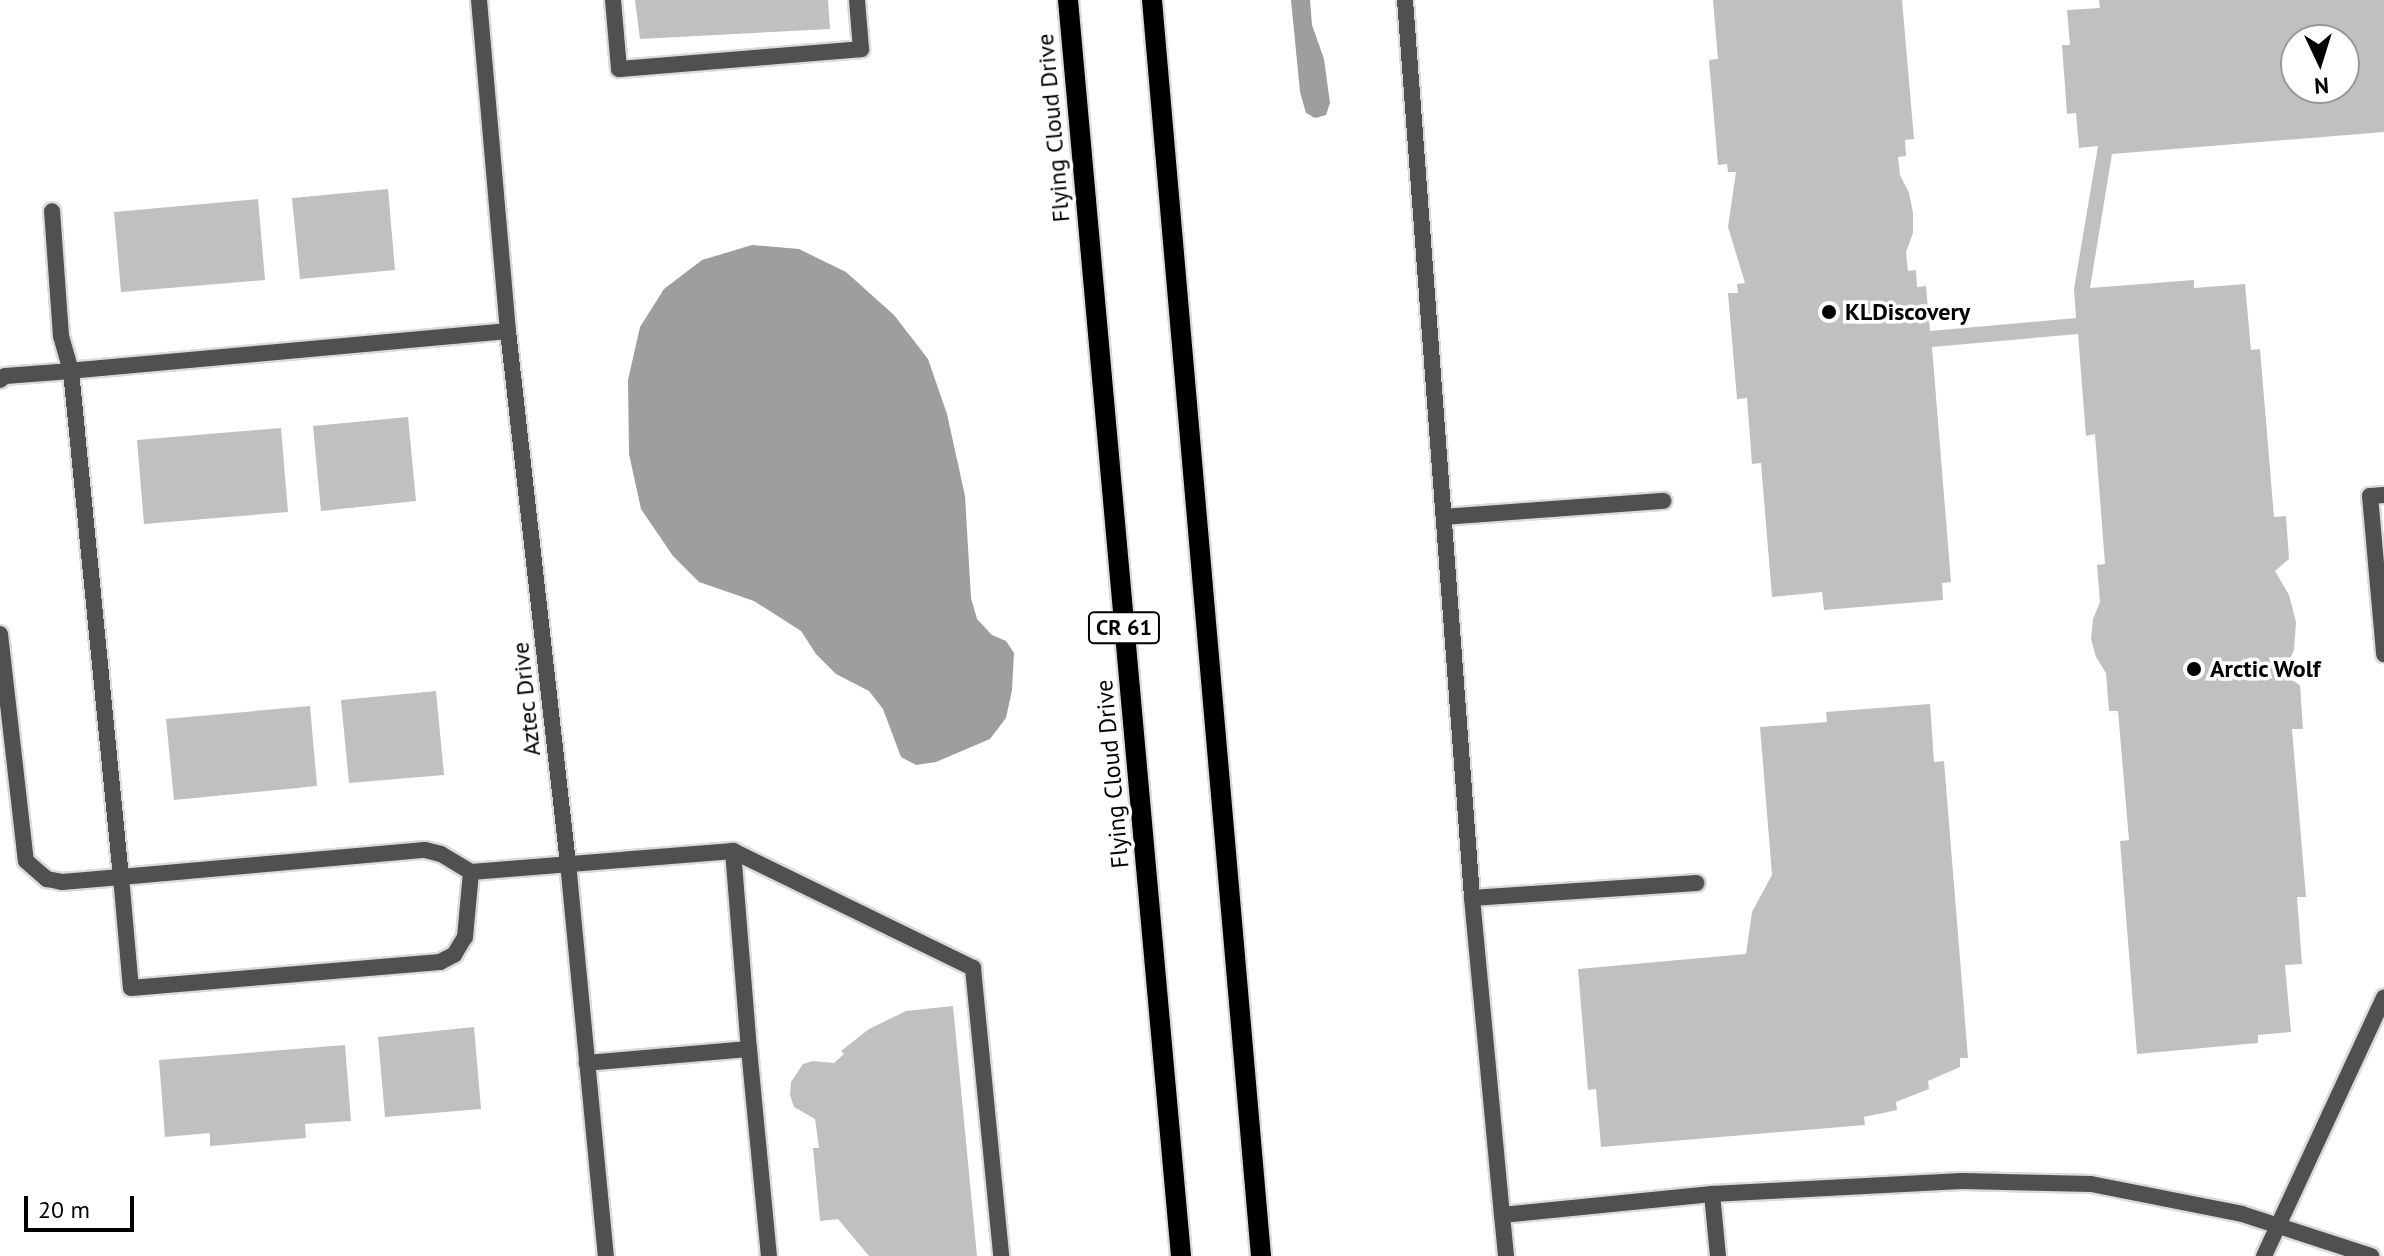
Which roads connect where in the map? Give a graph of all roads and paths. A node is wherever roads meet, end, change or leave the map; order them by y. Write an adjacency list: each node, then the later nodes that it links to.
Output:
1 (479, 0): 8 (street, Aztec Drive)
2 (613, 0): 3 (street)
3 (857, 0)
4 (1068, 0): 31 (main road, Flying Cloud Drive / CR 61)
5 (1152, 0): 32 (main road)
6 (1405, 0): 13 (street)
7 (52, 211): 9 (street)
8 (508, 331): 9 (street); 17 (street, Aztec Drive)
9 (71, 371): 10 (street); 19 (street)
10 (0, 380)
11 (2384, 495): 15 (street)
12 (1663, 501): 13 (street)
13 (1444, 517): 21 (street)
14 (0, 634): 19 (street)
15 (2384, 654)
16 (733, 851): 17 (street); 23 (street); 30 (street)
17 (568, 863): 18 (street); 24 (street, Aztec Drive)
18 (471, 872): 19 (street); 19 (street)
19 (121, 877)
20 (1697, 883): 21 (street)
21 (1472, 898): 26 (street)
22 (2384, 997): 27 (street)
23 (749, 1049): 24 (street); 29 (street)
24 (587, 1063): 28 (street, Aztec Drive)
25 (1712, 1194): 26 (street); 27 (street); 34 (street)
26 (1502, 1215): 33 (street)
27 (2277, 1226): 35 (street); 36 (street)
28 (606, 1256)
29 (769, 1256)
30 (1001, 1256)
31 (1181, 1256)
32 (1261, 1256)
33 (1506, 1256)
34 (1718, 1256)
35 (2264, 1256)
36 (2371, 1256)

